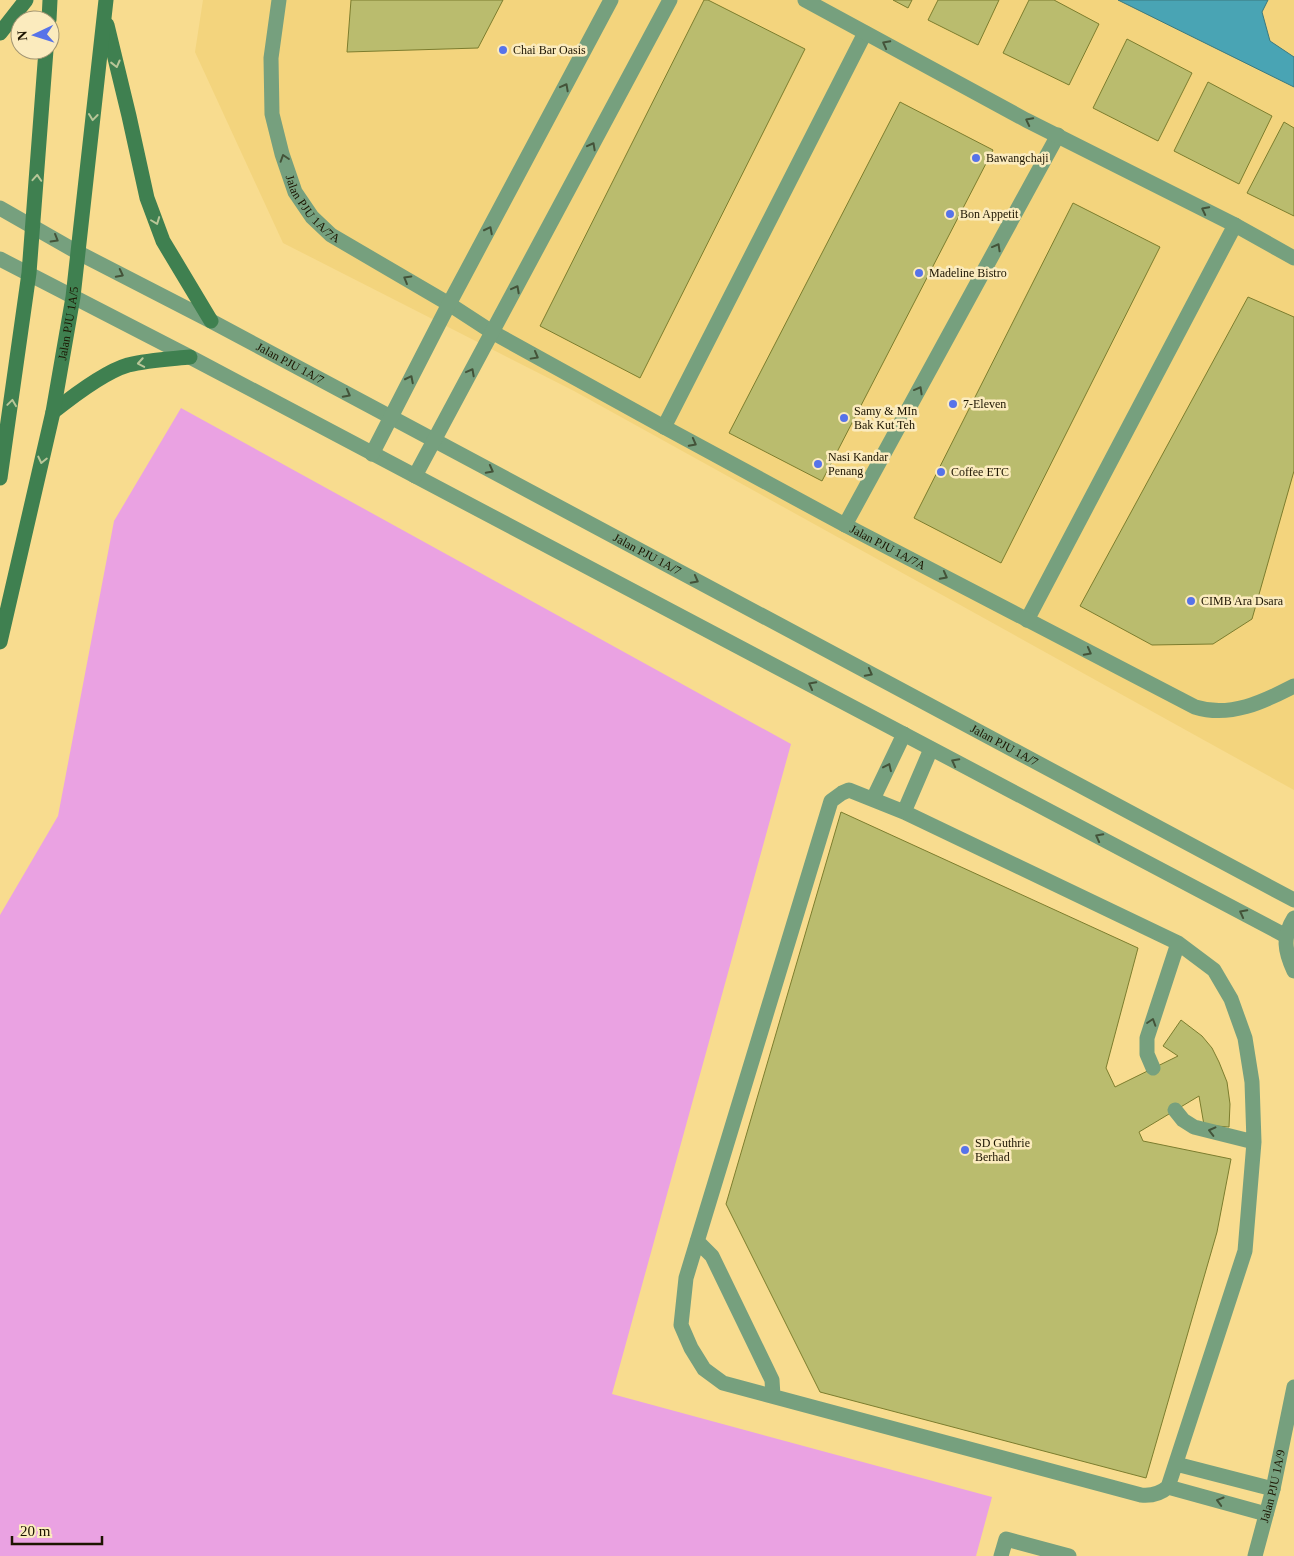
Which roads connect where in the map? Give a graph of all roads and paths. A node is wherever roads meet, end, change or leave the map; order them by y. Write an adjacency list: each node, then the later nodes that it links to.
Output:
1 (26, 0): 8 (street)
2 (106, 0): 7 (street, Jalan PJU 1A/5)
3 (279, 0): 20 (street, Jalan PJU 1A/7A, one-way to 3)
4 (611, 0): 20 (street, one-way to 4)
5 (670, 0): 22 (street, one-way to 5)
6 (805, 0): 9 (street)
7 (104, 16): 15 (street, Jalan PJU 1A/5, one-way to 15); 21 (street, one-way to 21)
8 (0, 33)
9 (865, 33): 11 (street, one-way to 9); 26 (street)
10 (45, 60): 14 (street, one-way to 10)
11 (1058, 135): 13 (street, one-way to 11); 31 (street, one-way to 11)
12 (0, 208): 14 (street, Jalan PJU 1A/7)
13 (1235, 225): 16 (street); 32 (street)
14 (34, 227): 15 (street, Jalan PJU 1A/7, one-way to 15); 18 (street)
15 (77, 252): 19 (street, Jalan PJU 1A/5); 21 (street, Jalan PJU 1A/7, one-way to 21)
16 (1294, 258)
17 (0, 259): 18 (street)
18 (29, 274): 19 (street); 29 (street, one-way to 18)
19 (73, 297): 23 (street); 24 (street, Jalan PJU 1A/5)
20 (449, 304): 22 (street, Jalan PJU 1A/7A); 25 (street, one-way to 20)
21 (211, 321): 25 (street, Jalan PJU 1A/7, one-way to 25)
22 (492, 332): 26 (street, Jalan PJU 1A/7A, one-way to 26); 27 (street, one-way to 22)
23 (190, 357): 24 (street, one-way to 24); 28 (street)
24 (53, 412): 33 (street, Jalan PJU 1A/5, one-way to 33)
25 (391, 417): 27 (street, Jalan PJU 1A/7); 28 (street)
26 (664, 427): 31 (street, Jalan PJU 1A/7A, one-way to 31)
27 (434, 440): 30 (street); 39 (street, Jalan PJU 1A/7, one-way to 39)
28 (372, 454): 30 (street)
29 (1, 469)
30 (415, 476): 35 (street, one-way to 30)
31 (845, 525): 32 (street, Jalan PJU 1A/7A, one-way to 32)
32 (1028, 620): 34 (street, Jalan PJU 1A/7A, one-way to 34)
33 (0, 642)
34 (1294, 686)
35 (904, 734): 36 (street); 37 (street, one-way to 35)
36 (931, 749): 38 (street); 41 (street, one-way to 36)
37 (873, 799): 38 (street); 47 (street)
38 (904, 812): 42 (street)
39 (1294, 900)
40 (1294, 918): 41 (street)
41 (1286, 936): 43 (street)
42 (1178, 943): 44 (street, one-way to 42); 46 (street)
43 (1294, 971)
44 (1153, 1068)
45 (1175, 1110): 46 (street, one-way to 45)
46 (1254, 1142): 50 (street)
47 (698, 1241): 49 (street); 49 (street)
48 (1294, 1387): 52 (street, Jalan PJU 1A/9)
49 (773, 1396): 51 (street)
50 (1176, 1464): 51 (street); 52 (street)
51 (1168, 1487): 53 (street, one-way to 51)
52 (1273, 1488): 53 (street, Jalan PJU 1A/9)
53 (1266, 1514): 56 (street, Jalan PJU 1A/9)
54 (1001, 1556): 55 (street)
55 (1069, 1556)
56 (1255, 1556)

